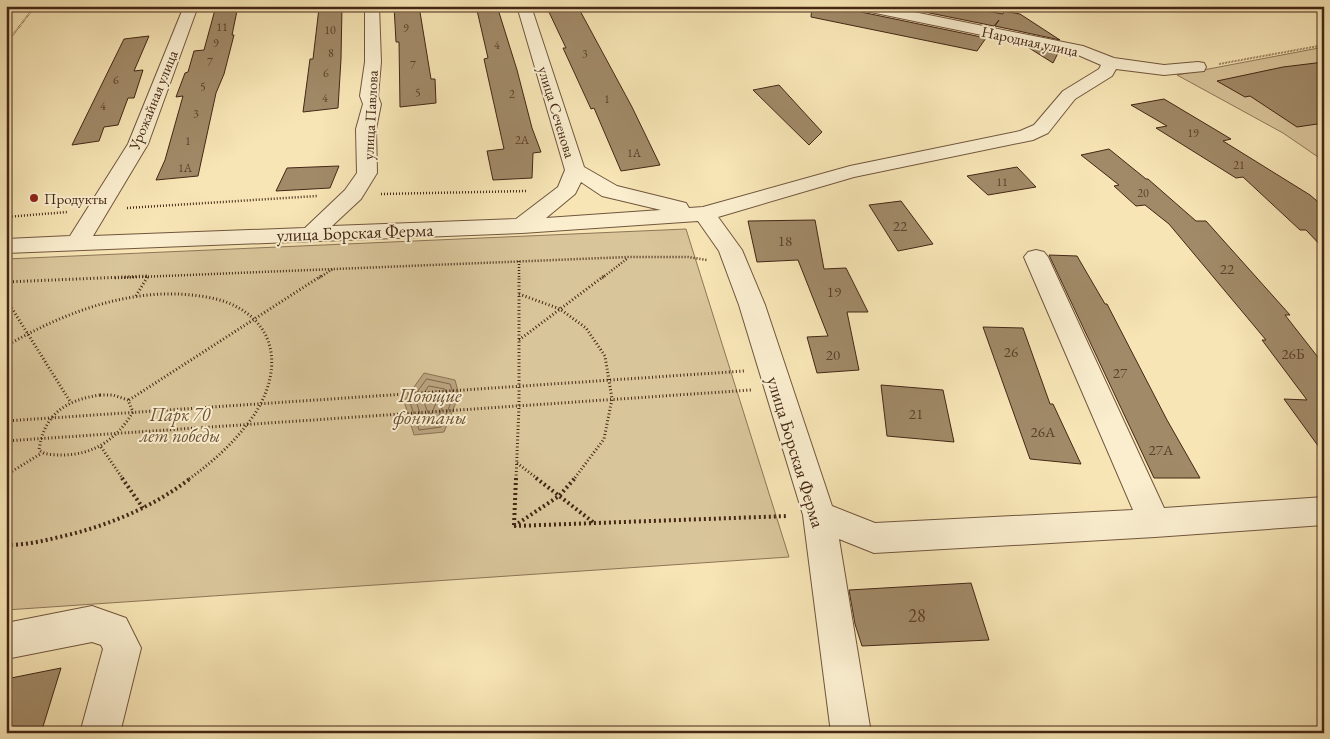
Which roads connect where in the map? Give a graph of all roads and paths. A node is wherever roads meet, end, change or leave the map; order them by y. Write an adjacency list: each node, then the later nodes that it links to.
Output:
1 (35, 6): 6 (path)
2 (191, 6): 12 (street, Урожайная улица)
3 (372, 6): 11 (street, улица Павлова)
4 (524, 6): 10 (street, улица Сеченова)
5 (861, 6): 8 (street, Народная улица)
6 (6, 44)
7 (1324, 45): 9 (path)
8 (1110, 63): 9 (street, Народная улица); 13 (street, улица Борская Ферма)
9 (1198, 67)
10 (571, 180): 11 (path); 13 (street); 15 (street)
11 (354, 194): 12 (path); 16 (street, улица Павлова)
12 (98, 210): 14 (path); 17 (street, Урожайная улица)
13 (704, 214): 15 (street, улица Борская Ферма); 22 (street, улица Борская Ферма)
14 (6, 217)
15 (522, 226): 16 (street, улица Борская Ферма)
16 (312, 233): 17 (street, улица Борская Ферма)
17 (78, 242): 18 (street, улица Борская Ферма)
18 (6, 246)
19 (628, 257): 21 (path); 22 (path); 29 (path)
20 (1036, 257): 58 (street)
21 (519, 261): 23 (path); 26 (path)
22 (736, 265): 34 (street, улица Борская Ферма)
23 (334, 268): 24 (path); 30 (path)
24 (148, 275): 25 (path); 27 (path)
25 (6, 282)
26 (519, 294): 29 (path); 32 (path)
27 (136, 296): 30 (path); 31 (path)
28 (6, 299): 31 (path)
29 (560, 309): 32 (path); 35 (path)
30 (256, 319): 38 (path); 40 (path)
31 (27, 333): 33 (path); 39 (path)
32 (518, 340): 36 (path)
33 (6, 346)
34 (774, 378): 35 (path); 37 (path); 56 (street, улица Борская Ферма)
35 (608, 380): 36 (path); 37 (path)
36 (518, 386): 40 (path); 41 (path)
37 (612, 399): 41 (path); 53 (path)
38 (128, 400): 39 (path); 42 (path)
39 (71, 403): 43 (path)
40 (261, 404): 42 (path); 45 (path)
41 (519, 406): 45 (path); 51 (path)
42 (133, 412): 43 (path); 46 (path)
43 (50, 418): 44 (path); 47 (path)
44 (6, 421)
45 (248, 424): 46 (path); 54 (path)
46 (120, 433): 47 (path); 49 (path)
47 (39, 439): 48 (path); 50 (path)
48 (6, 441)
49 (101, 447): 50 (path); 54 (path)
50 (42, 453): 52 (path)
51 (516, 463): 53 (path); 59 (path)
52 (6, 475)
53 (559, 496): 57 (path); 59 (path)
54 (143, 508): 60 (path)
55 (1324, 511): 58 (street)
56 (819, 514): 57 (path); 58 (street); 63 (street, улица Борская Ферма)
57 (594, 523): 59 (path)
58 (1154, 524)
59 (514, 526)
60 (6, 545)
61 (6, 641): 62 (street)
62 (100, 733)
63 (851, 733)

